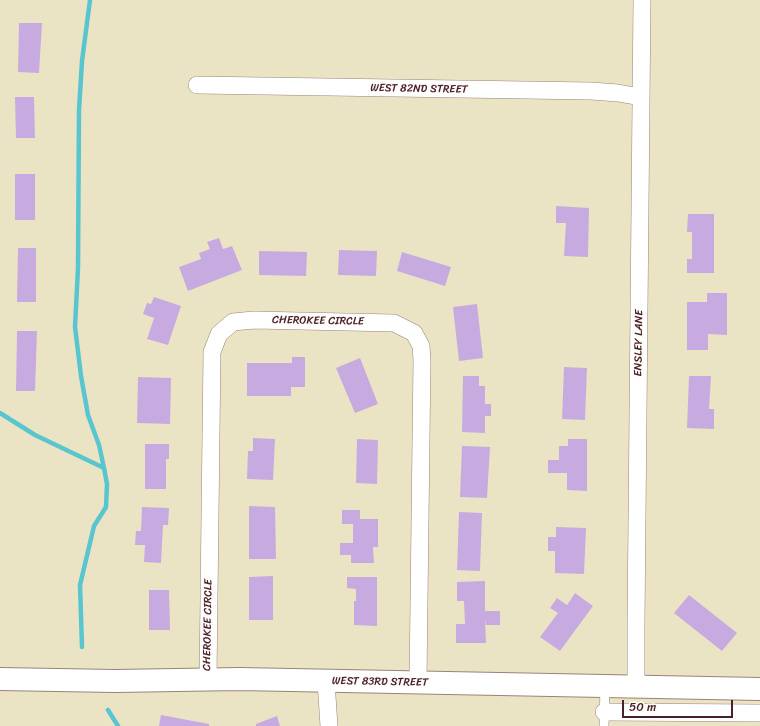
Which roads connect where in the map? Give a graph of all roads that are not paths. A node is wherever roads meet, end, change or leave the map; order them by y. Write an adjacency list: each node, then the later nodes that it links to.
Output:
1 (642, 0): 3 (street, ENSLEY LANE)
2 (197, 86): 3 (street, WEST 82ND STREET)
3 (641, 97): 9 (street, ENSLEY LANE)
4 (0, 679): 5 (street, WEST 83RD STREET)
5 (208, 680): 6 (street, WEST 83RD STREET); 7 (street, CHEROKEE CIRCLE)
6 (326, 682): 7 (street, WEST 83RD STREET); 13 (street)
7 (418, 682): 8 (street, WEST 83RD STREET)
8 (605, 685): 9 (street, WEST 83RD STREET); 12 (lane)
9 (636, 686): 10 (street, WEST 83RD STREET)
10 (760, 688)
11 (760, 713): 12 (street)
12 (604, 719)
13 (329, 726)

